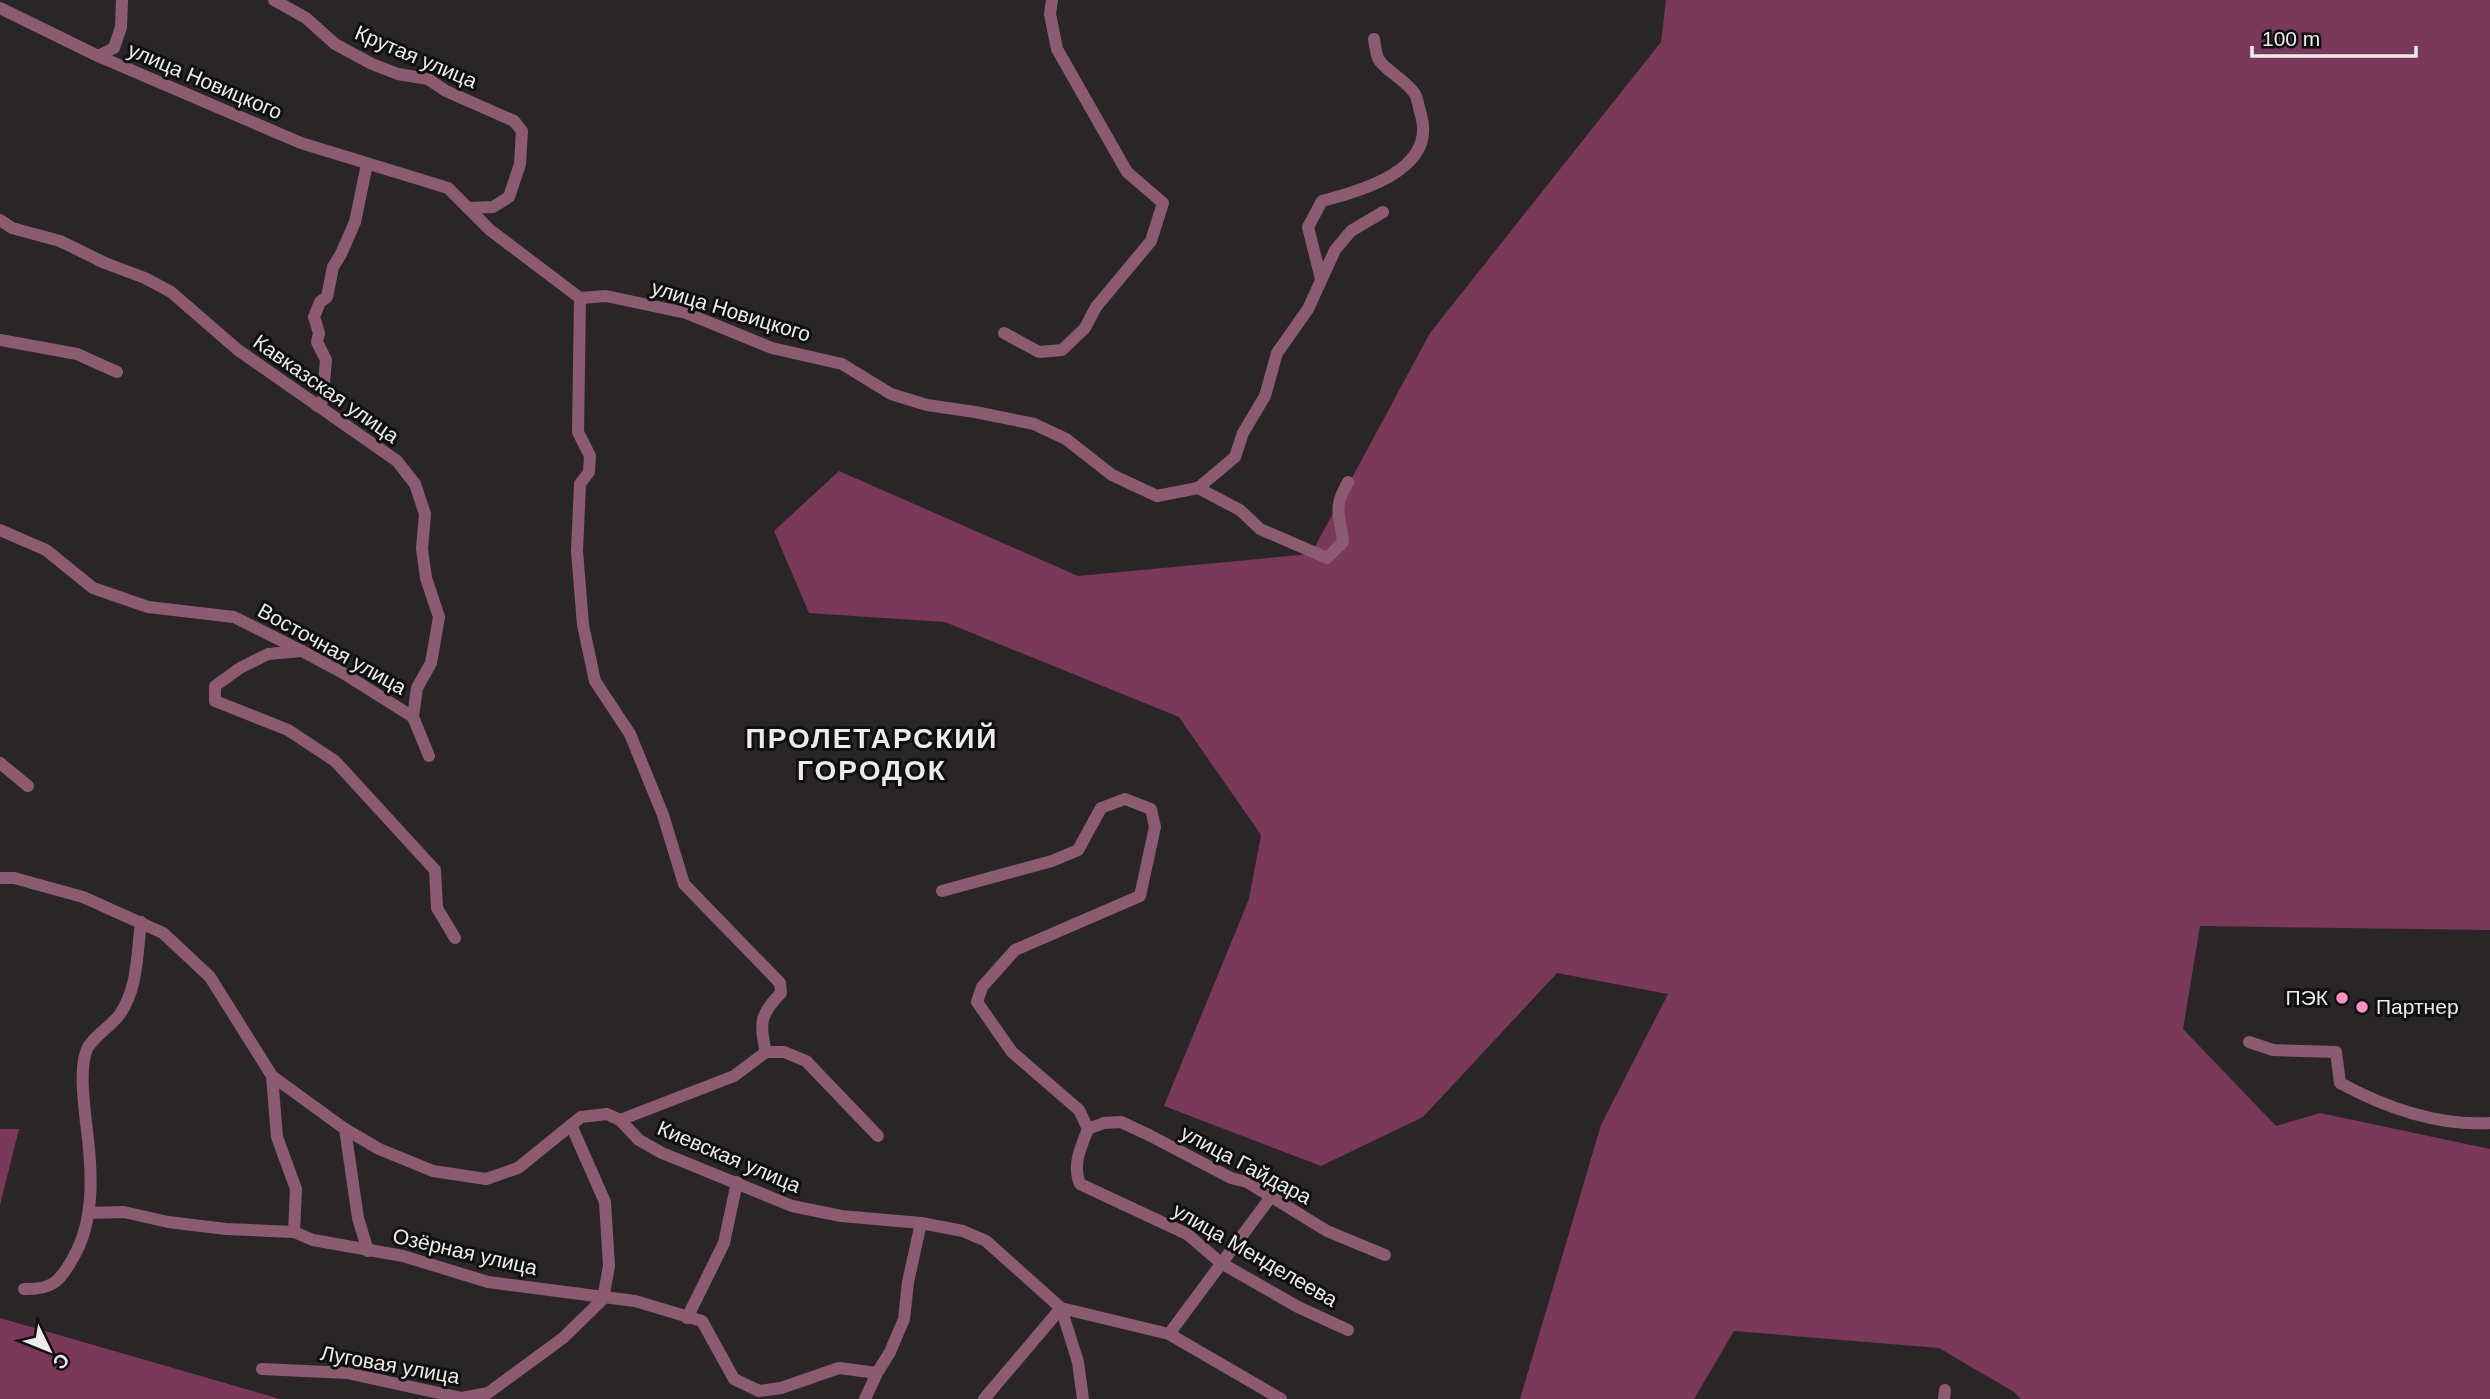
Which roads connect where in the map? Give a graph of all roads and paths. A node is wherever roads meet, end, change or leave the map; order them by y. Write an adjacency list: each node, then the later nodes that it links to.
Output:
1 (122, 0): 6 (street)
2 (274, 0): 8 (street, Крутая улица)
3 (1052, 0): 13 (street)
4 (4, 7): 6 (street, улица Новицкого)
5 (1374, 39): 11 (street)
6 (98, 56): 7 (street, улица Новицкого)
7 (367, 164): 8 (street, улица Новицкого); 16 (street)
8 (468, 208): 12 (street, улица Новицкого)
9 (1383, 212): 11 (street, улица Новицкого)
10 (0, 220): 16 (street, Кавказская улица)
11 (1321, 279): 18 (street, улица Новицкого)
12 (580, 298): 18 (street, улица Новицкого); 30 (street)
13 (1004, 333)
14 (0, 340): 15 (street)
15 (117, 372)
16 (317, 406): 21 (street, Кавказская улица)
17 (1348, 482): 18 (street)
18 (1198, 488)
19 (0, 530): 20 (street, Восточная улица)
20 (302, 651): 21 (street, Восточная улица); 28 (street)
21 (413, 717): 22 (street, Восточная улица)
22 (429, 756)
23 (0, 763): 24 (street)
24 (28, 786)
25 (0, 878): 27 (street)
26 (942, 891): 36 (street)
27 (141, 922): 31 (street); 40 (street)
28 (455, 938)
29 (2249, 1042): 33 (street)
30 (766, 1052): 32 (street); 37 (street)
31 (272, 1076): 35 (street); 42 (street)
32 (620, 1120): 34 (street); 38 (street, Киевская улица)
33 (2490, 1123)
34 (571, 1125): 35 (street); 47 (street)
35 (345, 1129): 43 (street)
36 (1088, 1129): 39 (street, улица Гайдара); 45 (street, улица Менделеева)
37 (878, 1136)
38 (737, 1182): 41 (street, Киевская улица); 49 (street)
39 (1270, 1199): 44 (street, улица Гайдара); 45 (street)
40 (89, 1213): 42 (street, Озёрная улица); 46 (street)
41 (920, 1223): 48 (street, Киевская улица); 53 (street)
42 (295, 1231): 43 (street, Озёрная улица)
43 (368, 1251): 47 (street, Озёрная улица)
44 (1385, 1255)
45 (1221, 1263): 50 (street, улица Менделеева); 51 (street)
46 (24, 1289)
47 (603, 1299): 49 (street, Озёрная улица); 52 (street, Луговая улица)
48 (1061, 1308): 51 (street, Киевская улица); 55 (street); 56 (street)
49 (687, 1318): 53 (street, Озёрная улица)
50 (1348, 1330)
51 (1170, 1334): 57 (street, Киевская улица)
52 (262, 1368)
53 (877, 1373): 54 (street)
54 (865, 1399)
55 (984, 1399)
56 (1083, 1399)
57 (1281, 1399)

